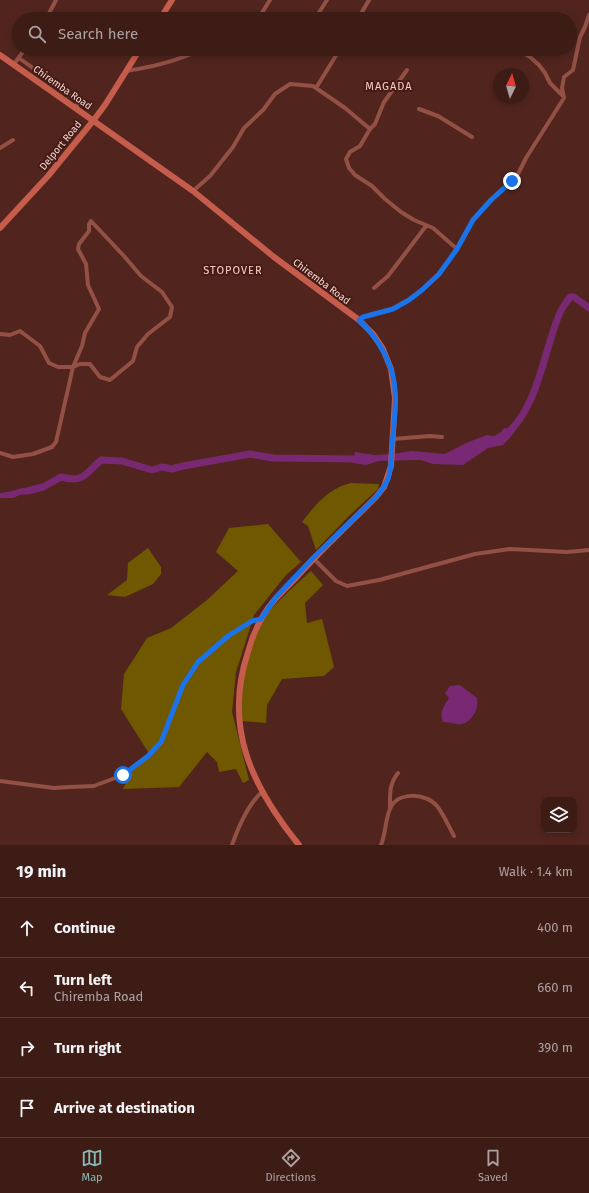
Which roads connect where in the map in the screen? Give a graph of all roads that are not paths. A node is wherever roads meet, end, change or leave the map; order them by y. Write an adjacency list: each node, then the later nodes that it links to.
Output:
1 (56, 0): 6 (street)
2 (172, 0): 7 (main road)
3 (270, 0): 8 (street)
4 (327, 0): 9 (street)
5 (370, 0): 10 (street)
6 (50, 12)
7 (164, 12)
8 (262, 12)
9 (319, 12)
10 (362, 12)
11 (589, 15): 12 (street)
12 (577, 51)
13 (0, 55): 20 (main road, Chiremba Road)
14 (135, 56): 21 (main road, Delport Road)
15 (187, 56): 21 (street)
16 (336, 56): 23 (street)
17 (528, 56): 24 (street)
18 (576, 56): 24 (street)
19 (19, 58): 20 (street); 26 (street)
20 (14, 64): 26 (main road, Chiremba Road)
21 (126, 70): 27 (main road, Delport Road)
22 (407, 70): 28 (street)
23 (316, 88): 28 (street); 32 (street)
24 (562, 95): 35 (street)
25 (419, 109): 29 (street)
26 (77, 110): 27 (main road, Chiremba Road)
27 (93, 121): 32 (main road, Chiremba Road); 34 (main road, Delport Road)
28 (370, 129): 33 (street)
29 (472, 137)
30 (13, 140): 31 (street)
31 (0, 148)
32 (193, 191): 37 (main road, Chiremba Road)
33 (426, 226): 35 (street); 36 (street)
34 (0, 228)
35 (457, 249): 37 (street)
36 (374, 288)
37 (359, 320): 41 (main road, Chiremba Road)
38 (0, 334): 39 (street)
39 (73, 367): 39 (street); 42 (street)
40 (442, 437): 41 (street)
41 (393, 439): 44 (main road, Chiremba Road)
42 (0, 453)
43 (589, 550): 44 (street)
44 (313, 558): 45 (main road, Chiremba Road)
45 (261, 619): 47 (street); 48 (main road, Chiremba Road)
46 (398, 773): 49 (street)
47 (0, 780)
48 (262, 792): 51 (street); 52 (main road, Chiremba Road)
49 (390, 808): 50 (street); 53 (street)
50 (454, 836)
51 (232, 845)
52 (299, 845)
53 (381, 845)

